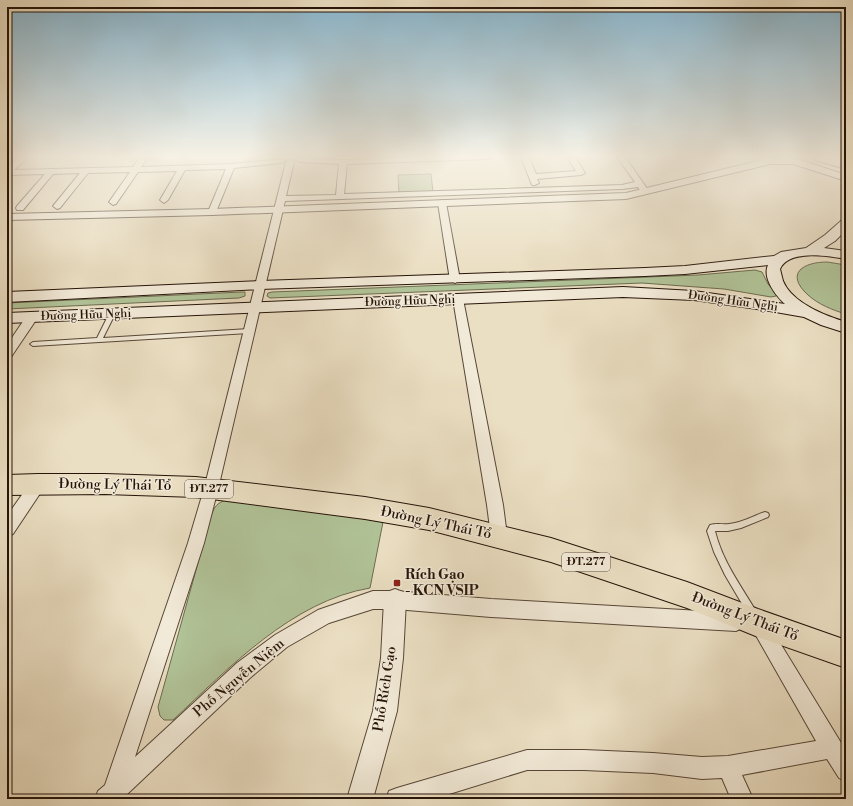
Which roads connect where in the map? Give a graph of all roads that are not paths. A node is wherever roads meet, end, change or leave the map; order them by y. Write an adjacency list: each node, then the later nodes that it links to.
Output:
1 (32, 195): 17 (street)
2 (66, 195): 16 (street)
3 (118, 195): 13 (street)
4 (167, 195): 12 (street)
5 (219, 195): 18 (street)
6 (283, 195): 15 (street)
7 (499, 195): 11 (street)
8 (533, 195): 14 (street)
9 (566, 195): 10 (street)
10 (629, 195)
11 (340, 197): 15 (street)
12 (164, 200)
13 (113, 202)
14 (442, 203): 15 (street); 24 (street)
15 (281, 204): 18 (street); 25 (street)
16 (56, 206)
17 (20, 208)
18 (212, 212): 19 (street)
19 (7, 217)
20 (846, 223): 21 (main road)
21 (810, 251): 22 (main road); 23 (main road, Đường Hữu Nghị)
22 (846, 255)
23 (779, 260): 24 (main road, Đường Hữu Nghị); 29 (main road)
24 (455, 280): 25 (main road, Đường Hữu Nghị)
25 (260, 286): 26 (main road, Đường Hữu Nghị); 28 (street)
26 (7, 297)
27 (458, 299): 28 (main road, Đường Hữu Nghị); 29 (main road, Đường Hữu Nghị); 43 (street)
28 (254, 308): 30 (main road, Đường Hữu Nghị); 34 (street)
29 (811, 313): 33 (main road)
30 (112, 314): 31 (main road, Đường Hữu Nghị); 35 (lane)
31 (32, 317): 32 (main road, Đường Hữu Nghị); 37 (street)
32 (7, 318)
33 (846, 328)
34 (249, 331): 35 (lane); 40 (street)
35 (99, 340): 36 (lane)
36 (33, 344)
37 (7, 354)
38 (38, 484): 39 (main road, Đường Lý Thái Tổ / ĐT.277); 40 (main road, Đường Lý Thái Tổ / ĐT.277); 42 (street)
39 (7, 485)
40 (211, 489): 43 (main road, Đường Lý Thái Tổ / ĐT.277); 50 (street)
41 (765, 515): 45 (lane)
42 (7, 529)
43 (499, 536): 45 (main road, Đường Lý Thái Tổ / ĐT.277)
44 (396, 600): 45 (street, Phố Nguyễn Niệm); 50 (street, Phố Nguyễn Niệm); 51 (street, Phố Rích Gạo)
45 (758, 623): 46 (main road, Đường Lý Thái Tổ / ĐT.277); 47 (street)
46 (846, 654)
47 (832, 748): 48 (street); 49 (street)
48 (728, 767): 52 (street); 53 (street)
49 (846, 771)
50 (110, 795)
51 (360, 799)
52 (397, 799)
53 (742, 799)

